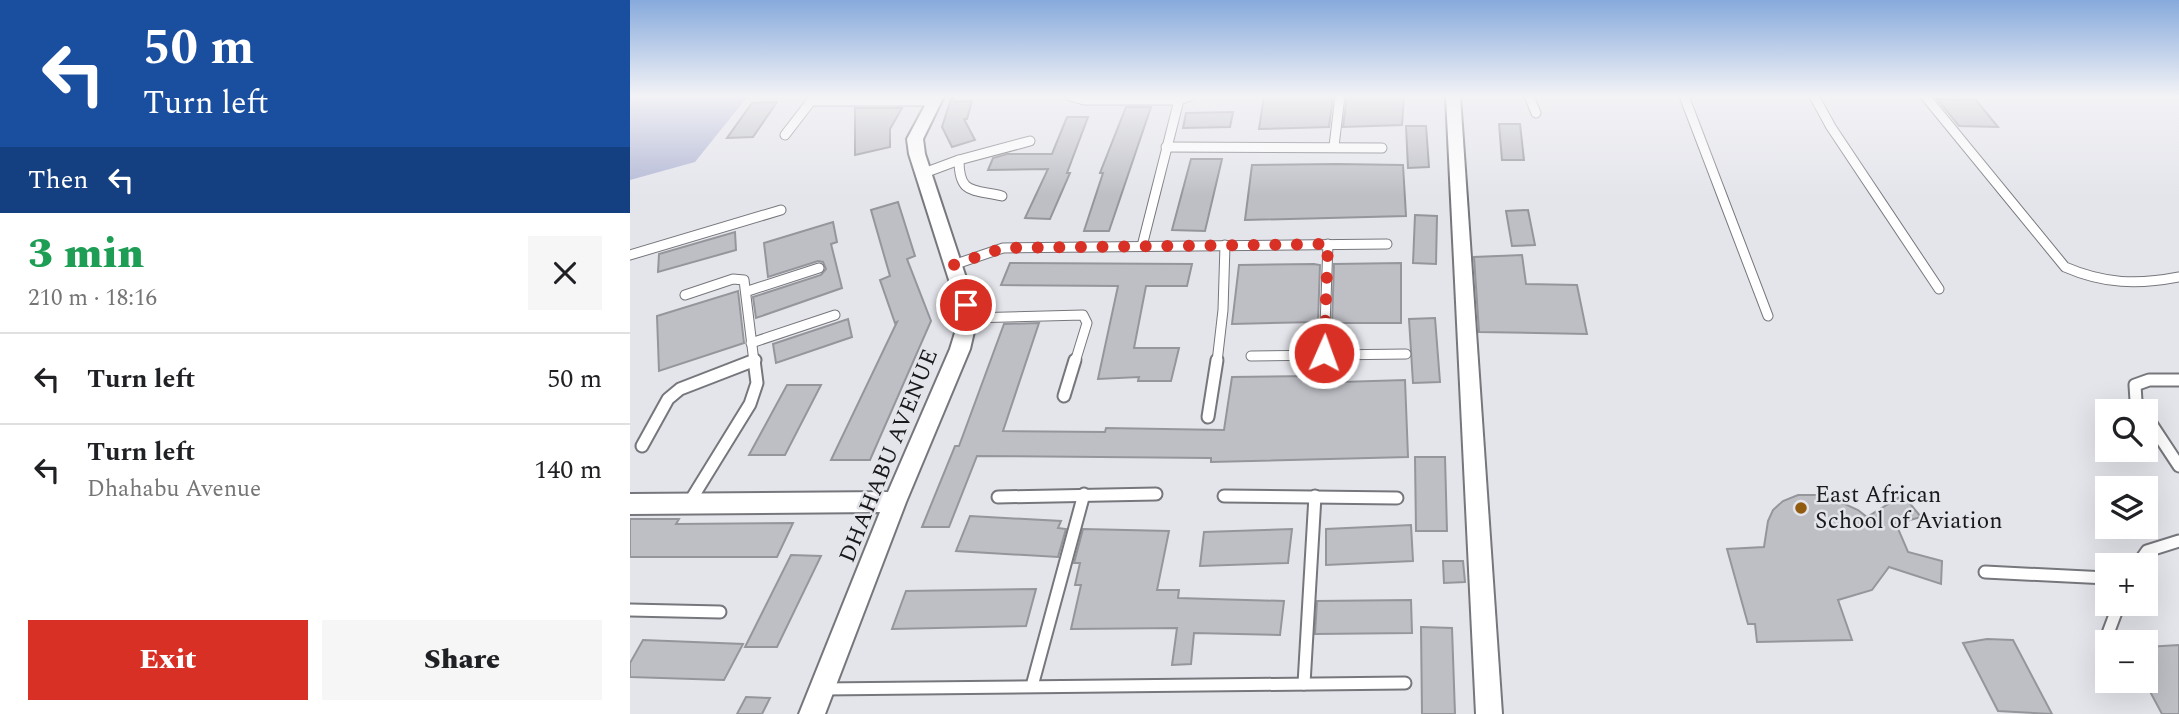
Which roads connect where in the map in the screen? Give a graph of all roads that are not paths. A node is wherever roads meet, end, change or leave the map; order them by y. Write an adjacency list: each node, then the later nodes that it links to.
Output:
1 (789, 129): 9 (lane)
2 (920, 129): 15 (street)
3 (1171, 129): 12 (lane)
4 (1336, 129): 11 (lane)
5 (1455, 129): 64 (street)
6 (1697, 129): 30 (lane)
7 (1833, 129): 26 (lane)
8 (1952, 129): 25 (lane)
9 (785, 135)
10 (1030, 141): 14 (lane)
11 (1334, 146): 12 (lane); 13 (lane)
12 (1166, 147): 20 (lane)
13 (1382, 148)
14 (958, 160): 15 (lane); 16 (lane)
15 (924, 173): 23 (street)
16 (1002, 196)
17 (781, 210): 22 (lane)
18 (1328, 244): 19 (lane); 21 (lane); 33 (lane)
19 (1387, 244)
20 (1142, 246): 21 (lane); 23 (lane)
21 (1225, 246): 40 (lane)
22 (630, 255)
23 (953, 265): 31 (street)
24 (820, 268): 27 (lane)
25 (2179, 276)
26 (1939, 289)
27 (748, 291): 28 (lane); 32 (lane)
28 (685, 295)
29 (835, 315): 32 (lane)
30 (1768, 316)
31 (968, 318): 38 (lane); 50 (street, DHAHABU AVENUE)
32 (751, 343): 36 (lane)
33 (1324, 353): 34 (lane); 35 (lane)
34 (1406, 354)
35 (1251, 356)
36 (755, 360): 42 (lane); 51 (lane)
37 (2179, 380): 39 (lane)
38 (1064, 396)
39 (2136, 399)
40 (1208, 417)
41 (2158, 434): 43 (lane)
42 (642, 446)
43 (2179, 466)
44 (1156, 494): 45 (lane)
45 (1084, 495): 48 (lane); 61 (lane)
46 (1224, 496): 47 (lane)
47 (1315, 496): 49 (lane); 60 (lane)
48 (998, 497)
49 (1397, 498)
50 (895, 502): 51 (street); 62 (street, DHAHABU AVENUE)
51 (689, 503): 52 (street)
52 (630, 504)
53 (2179, 541): 54 (lane)
54 (2146, 553)
55 (1985, 572): 56 (lane)
56 (2095, 577)
57 (630, 610): 58 (lane)
58 (720, 612)
59 (1405, 683): 60 (lane)
60 (1304, 684): 61 (lane)
61 (1032, 686): 62 (lane)
62 (822, 689): 63 (street, DHAHABU AVENUE)
63 (812, 714)
64 (1489, 714)

